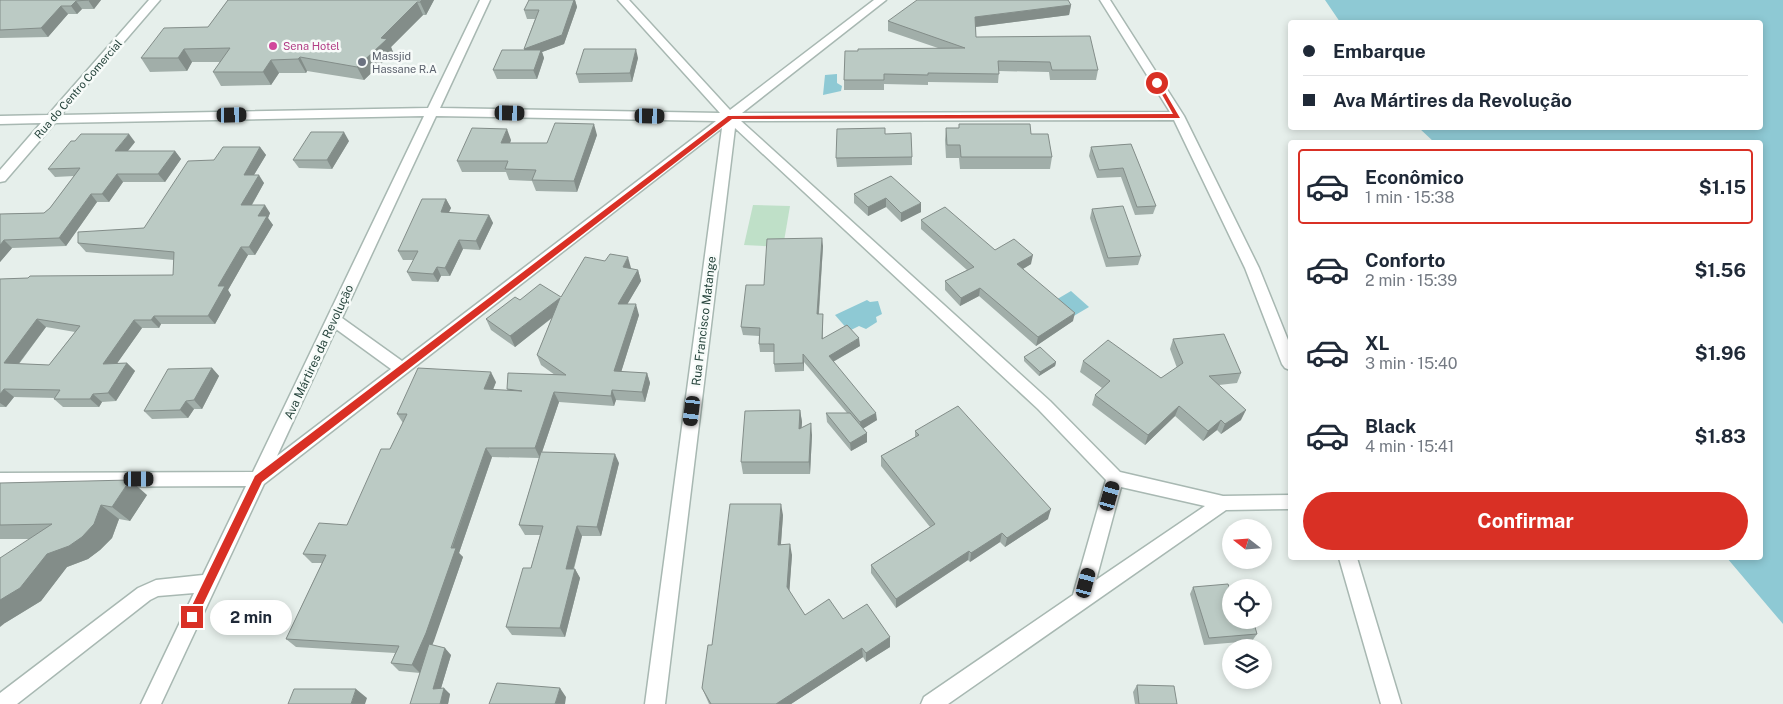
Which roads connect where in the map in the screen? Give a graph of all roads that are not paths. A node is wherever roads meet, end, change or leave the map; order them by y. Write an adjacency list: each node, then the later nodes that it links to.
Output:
1 (155, 0): 9 (street, Rua do Centro Comercial)
2 (485, 0): 6 (street, Ava Mártires da Revolução)
3 (623, 0): 8 (street)
4 (881, 0): 8 (street)
5 (1105, 0): 7 (street)
6 (431, 112): 8 (street); 9 (street); 12 (street, Ava Mártires da Revolução)
7 (1178, 116): 8 (street); 13 (street)
8 (730, 117): 14 (street); 15 (street); 25 (street, Rua Francisco Matange)
9 (53, 118): 10 (street); 11 (street, Rua do Centro Comercial)
10 (0, 120)
11 (0, 178)
12 (334, 320): 14 (street); 16 (street, Ava Mártires da Revolução)
13 (1288, 359)
14 (402, 369): 16 (street)
15 (1115, 478): 19 (street); 22 (street)
16 (259, 479): 17 (street); 21 (street, Ava Mártires da Revolução)
17 (0, 480)
18 (1288, 502): 19 (street)
19 (1223, 503): 22 (street)
20 (1349, 560): 27 (street)
21 (208, 583): 23 (street); 24 (street, Ava Mártires da Revolução)
22 (1081, 601): 26 (street)
23 (1, 704)
24 (151, 704)
25 (655, 704)
26 (931, 704)
27 (1391, 704)

